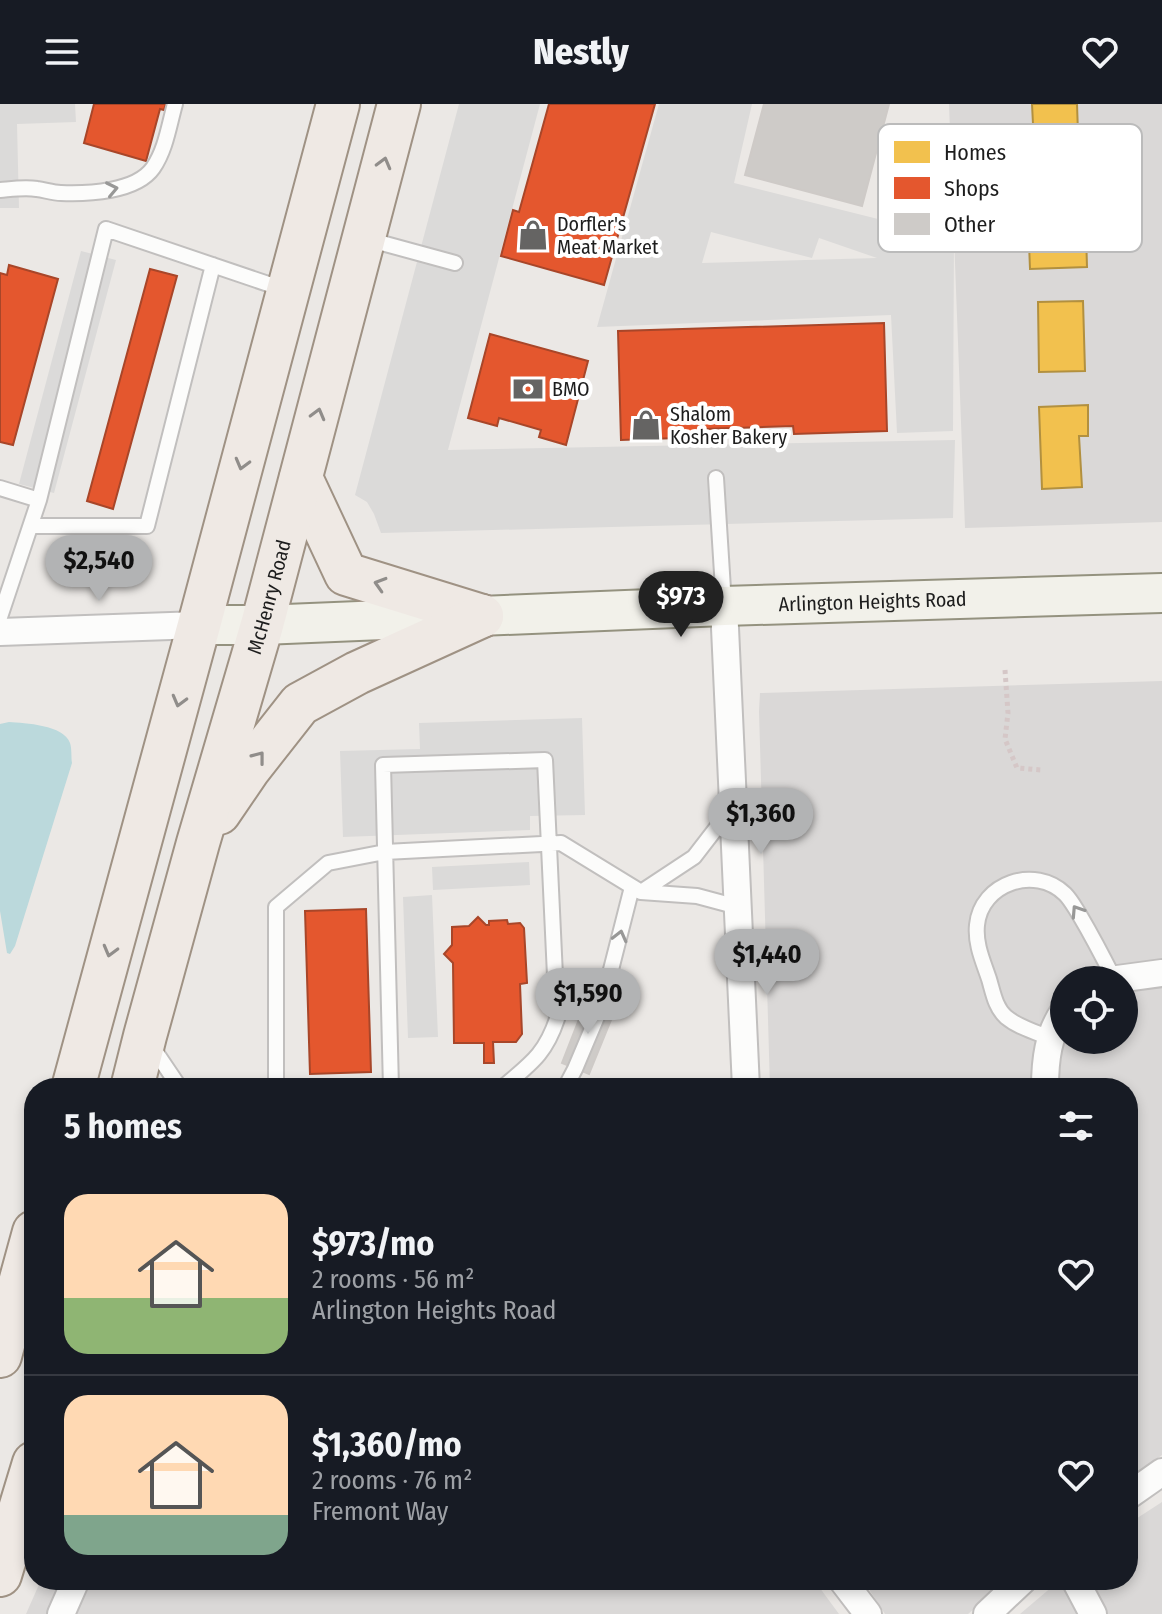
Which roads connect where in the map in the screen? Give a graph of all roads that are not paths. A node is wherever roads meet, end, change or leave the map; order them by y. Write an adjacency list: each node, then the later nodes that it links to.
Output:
1 (175, 104): 4 (lane, one-way to 1)
2 (338, 104): 8 (main road)
3 (399, 104): 5 (main road, McHenry Road, one-way to 3)
4 (0, 190)
5 (364, 238): 6 (lane); 9 (main road, McHenry Road, one-way to 5)
6 (455, 263)
7 (213, 265): 8 (lane); 12 (lane); 13 (lane)
8 (288, 290): 18 (main road, one-way to 18)
9 (301, 478): 16 (main road, one-way to 9); 19 (main road, McHenry Road)
10 (716, 478): 15 (lane)
11 (0, 488): 12 (lane)
12 (39, 500): 13 (lane)
13 (31, 526): 17 (lane)
14 (1162, 593): 15 (main road, Arlington Heights Road)
15 (724, 606): 16 (main road, Arlington Heights Road); 21 (street)
16 (482, 616): 19 (main road, Arlington Heights Road); 22 (main road, one-way to 16)
17 (0, 617)
18 (199, 625): 19 (main road, Arlington Heights Road); 20 (street); 32 (main road, one-way to 32)
19 (262, 625): 22 (main road, McHenry Road)
20 (0, 632)
21 (733, 806): 25 (lane); 26 (street)
22 (198, 843): 30 (main road, McHenry Road)
23 (549, 844): 24 (lane); 24 (lane); 25 (lane); 37 (lane)
24 (385, 852): 35 (lane); 36 (lane)
25 (637, 889): 26 (lane); 38 (lane, one-way to 25)
26 (738, 907): 39 (street)
27 (1107, 966): 31 (lane, one-way to 31)
28 (1162, 973): 29 (street)
29 (1138, 976)
30 (145, 1036): 33 (main road, McHenry Road); 34 (lane)
31 (1050, 1038): 40 (street)
32 (76, 1078)
33 (134, 1078)
34 (173, 1078)
35 (276, 1078)
36 (391, 1078)
37 (514, 1078)
38 (570, 1078)
39 (746, 1078)
40 (1045, 1078)
41 (23, 1256): 42 (main road)
42 (0, 1356)
43 (1162, 1472): 44 (street)
44 (1138, 1489)
45 (24, 1496): 46 (main road)
46 (0, 1575)
47 (72, 1590): 51 (street)
48 (850, 1590): 52 (street)
49 (1012, 1590): 53 (street)
50 (1080, 1590): 54 (street)
51 (61, 1614)
52 (868, 1614)
53 (987, 1614)
54 (1093, 1614)

